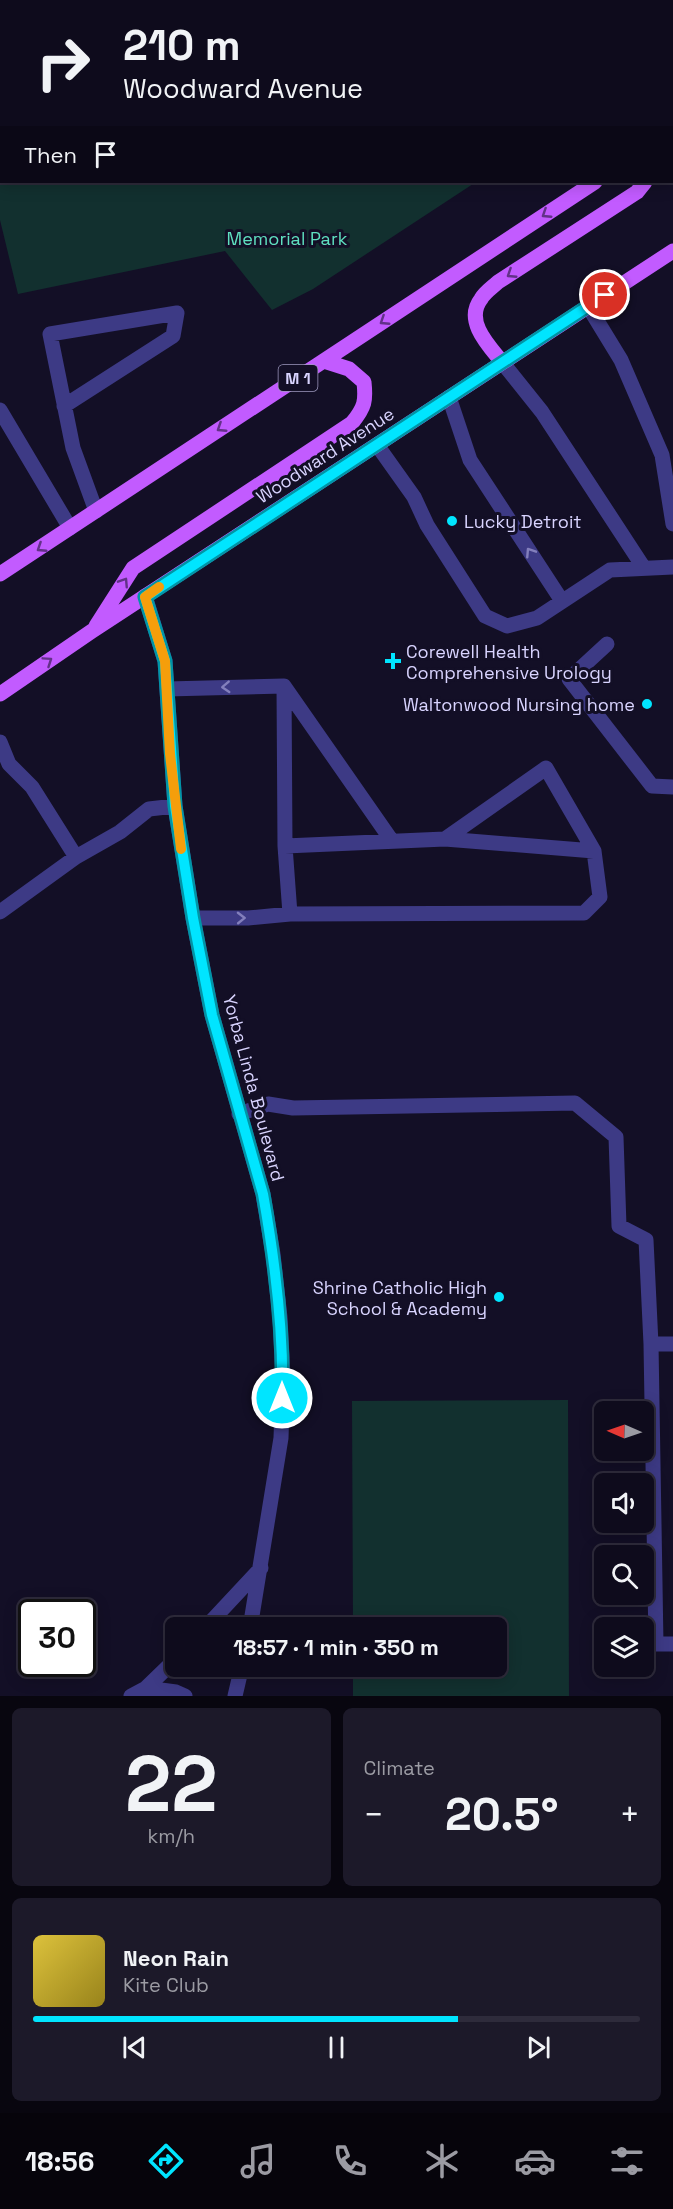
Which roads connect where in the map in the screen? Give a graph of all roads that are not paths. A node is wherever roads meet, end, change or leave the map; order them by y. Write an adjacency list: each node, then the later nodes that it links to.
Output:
1 (593, 183): 5 (main road, M 1, one-way to 5)
2 (644, 183): 6 (main road, one-way to 6)
3 (673, 251): 4 (main road, Woodward Avenue)
4 (588, 306): 6 (main road, Woodward Avenue); 12 (street)
5 (324, 361): 11 (main road, M 1, one-way to 11); 19 (main road, one-way to 5)
6 (502, 362): 7 (main road, Woodward Avenue); 15 (street)
7 (449, 397): 10 (main road, Woodward Avenue); 18 (street, one-way to 7)
8 (64, 406): 8 (street); 11 (street)
9 (0, 410): 13 (street)
10 (377, 445): 17 (main road, Woodward Avenue); 18 (street)
11 (96, 511): 13 (main road, M 1)
12 (673, 524)
13 (70, 528): 16 (main road, M 1, one-way to 16)
14 (673, 567): 15 (street)
15 (644, 568): 18 (street)
16 (0, 574)
17 (145, 597): 19 (main road, Woodward Avenue); 22 (street, Yorba Linda Boulevard)
18 (562, 602)
19 (92, 631): 23 (main road, Woodward Avenue, one-way to 19)
20 (607, 644): 25 (street)
21 (284, 686): 22 (street, one-way to 22); 28 (street); 29 (street)
22 (167, 689): 26 (street, Yorba Linda Boulevard)
23 (0, 694)
24 (0, 742): 31 (street)
25 (673, 787)
26 (175, 806): 31 (street); 34 (street, Yorba Linda Boulevard)
27 (445, 839): 28 (street); 30 (street); 30 (street)
28 (392, 841): 29 (street)
29 (285, 846): 33 (street)
30 (594, 851): 33 (street)
31 (76, 856): 32 (street)
32 (0, 912)
33 (290, 914): 34 (street, one-way to 33)
34 (193, 918): 35 (street, Yorba Linda Boulevard)
35 (239, 1114): 36 (street); 38 (street, Yorba Linda Boulevard)
36 (651, 1344): 37 (street); 41 (street)
37 (673, 1344)
38 (261, 1568): 39 (street); 40 (street, Yorba Linda Boulevard)
39 (215, 1617)
40 (252, 1617)
41 (673, 1644)
42 (165, 1670): 44 (street)
43 (239, 1677): 47 (street)
44 (146, 1688): 45 (street); 46 (street)
45 (131, 1696)
46 (185, 1696)
47 (235, 1696)

